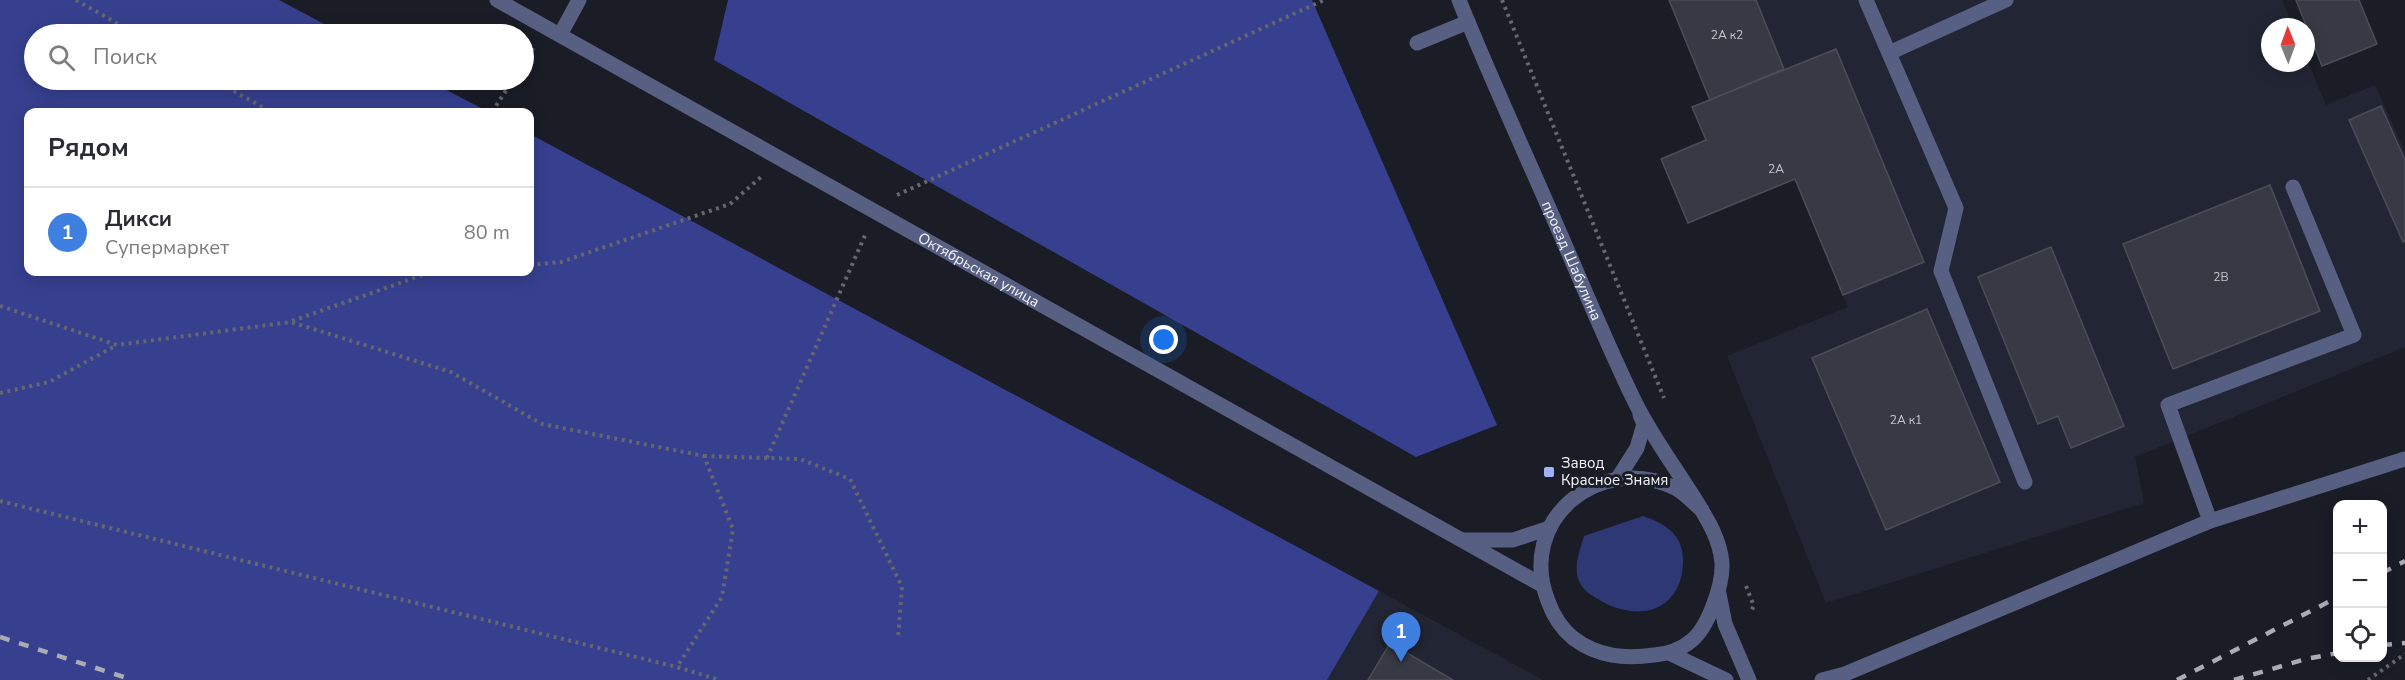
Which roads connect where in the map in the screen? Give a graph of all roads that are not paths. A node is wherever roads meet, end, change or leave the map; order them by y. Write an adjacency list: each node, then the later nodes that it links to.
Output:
1 (497, 0): 7 (street, Октябрьская улица)
2 (579, 0): 7 (street)
3 (1459, 0): 6 (street, проезд Шабулина)
4 (1866, 0): 9 (street)
5 (2007, 0): 9 (street)
6 (1468, 22): 8 (street); 11 (street, проезд Шабулина)
7 (560, 35): 18 (street, Октябрьская улица)
8 (1417, 43)
9 (1889, 53): 14 (street)
10 (2294, 187): 16 (street)
11 (1634, 402): 13 (street); 15 (street, проезд Шабулина)
12 (2405, 459): 16 (street)
13 (1618, 478): 15 (street, проезд Шабулина); 17 (street, проезд Шабулина)
14 (2025, 482)
15 (1702, 510): 20 (street, проезд Шабулина)
16 (2210, 521): 24 (street)
17 (1549, 528): 18 (street, Октябрьская улица); 19 (street, проезд Шабулина)
18 (1460, 540): 19 (street, Октябрьская улица)
19 (1542, 585): 21 (street, проезд Шабулина)
20 (1719, 594): 21 (street, проезд Шабулина); 23 (street, проезд Шабулина)
21 (1669, 653): 22 (street)
22 (1726, 680)
23 (1749, 680)
24 (1822, 680)

